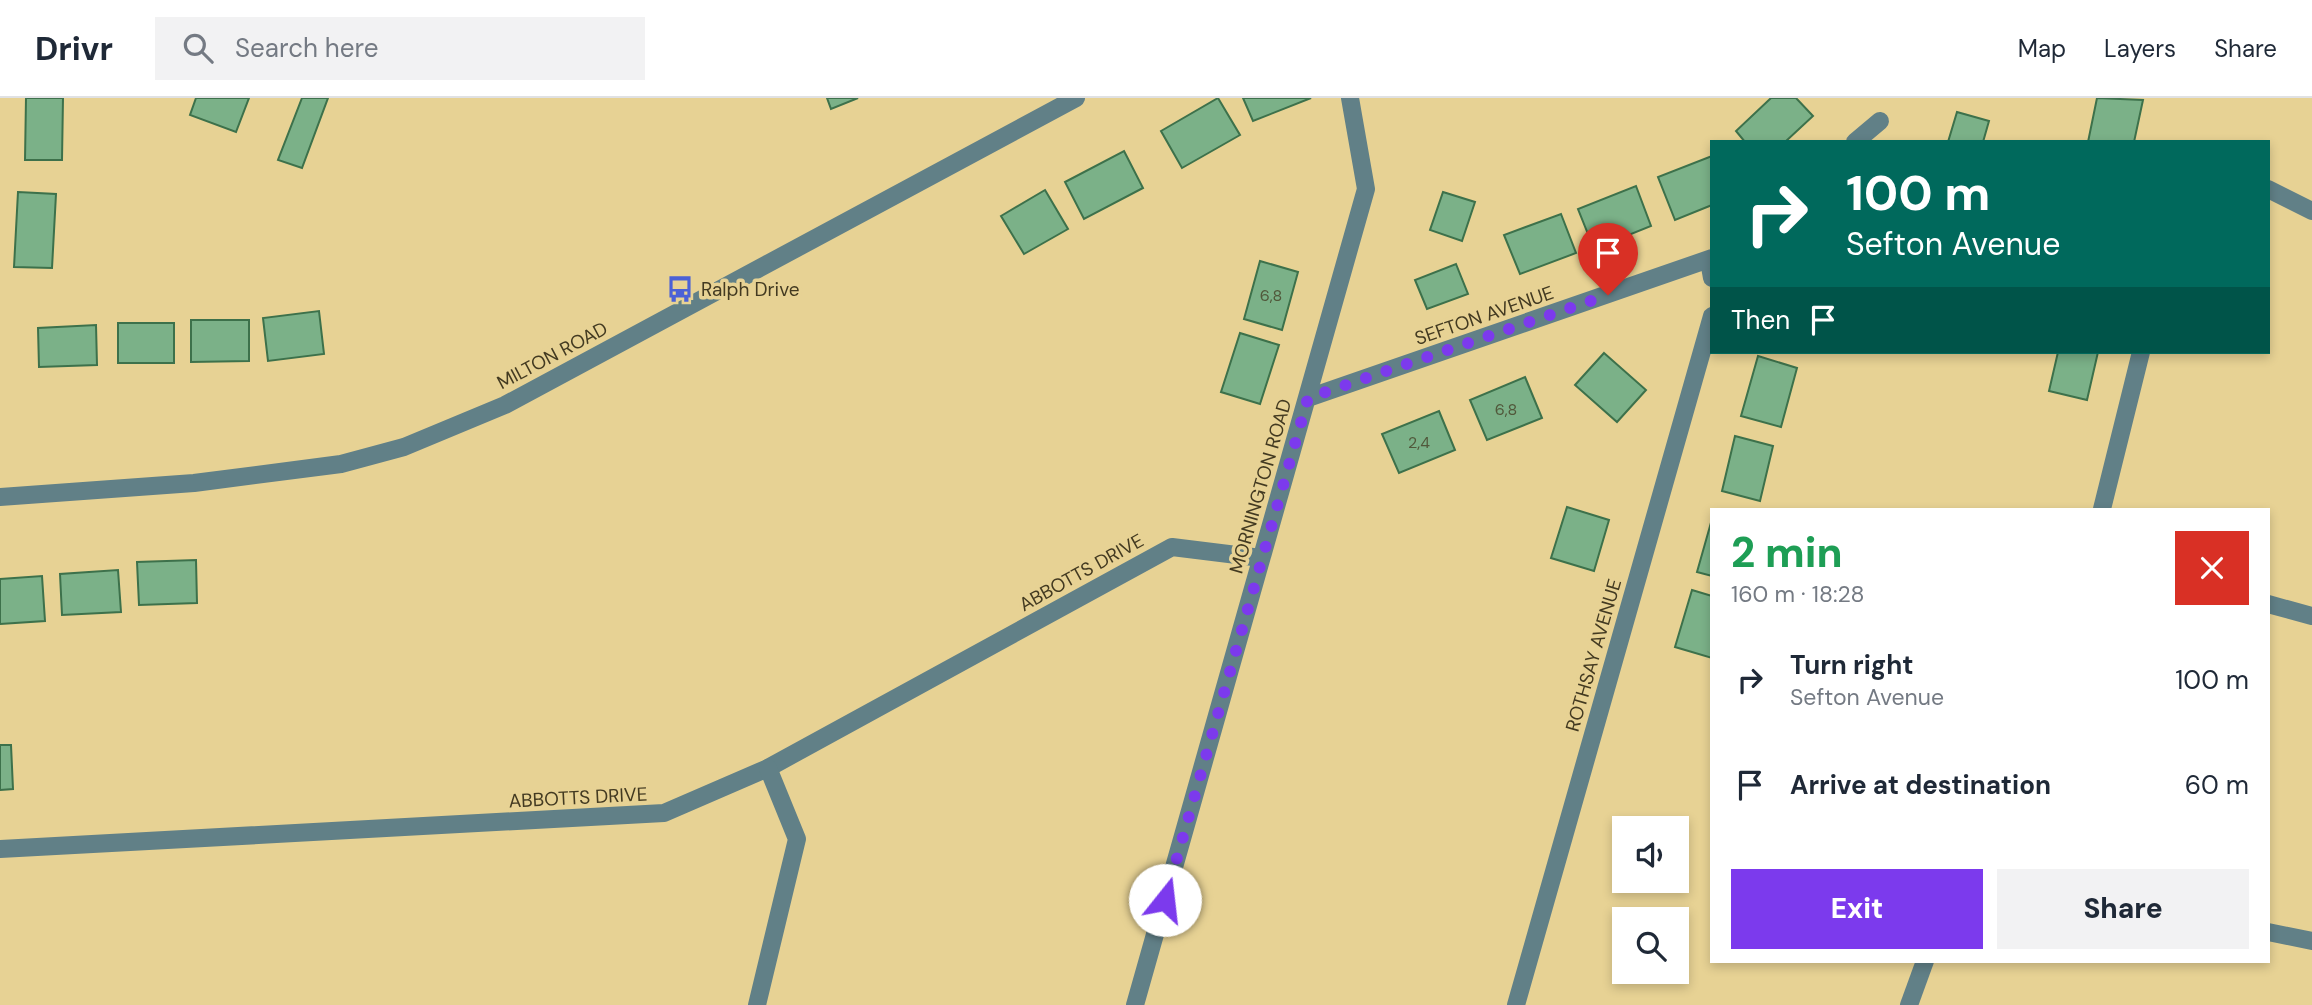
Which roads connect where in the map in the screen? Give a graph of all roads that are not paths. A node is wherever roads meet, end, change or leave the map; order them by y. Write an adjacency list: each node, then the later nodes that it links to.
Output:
1 (1076, 98): 11 (street, MILTON ROAD)
2 (1350, 98): 10 (street, MORNINGTON ROAD)
3 (1880, 121): 4 (street)
4 (1857, 140)
5 (2270, 189): 6 (street)
6 (2312, 211)
7 (1710, 266): 10 (street, SEFTON AVENUE)
8 (1710, 323): 23 (street, ROTHSAY AVENUE)
9 (2141, 354): 12 (street)
10 (1308, 398): 13 (street, MORNINGTON ROAD)
11 (0, 497)
12 (2102, 508)
13 (1261, 558): 16 (street, ABBOTTS DRIVE); 22 (street, MORNINGTON ROAD)
14 (2270, 605): 15 (street)
15 (2312, 616)
16 (768, 768): 17 (street, ABBOTTS DRIVE); 21 (street)
17 (0, 849)
18 (2270, 932): 19 (street)
19 (2312, 941)
20 (1924, 963): 24 (street)
21 (757, 1005)
22 (1135, 1005)
23 (1516, 1005)
24 (1909, 1005)

